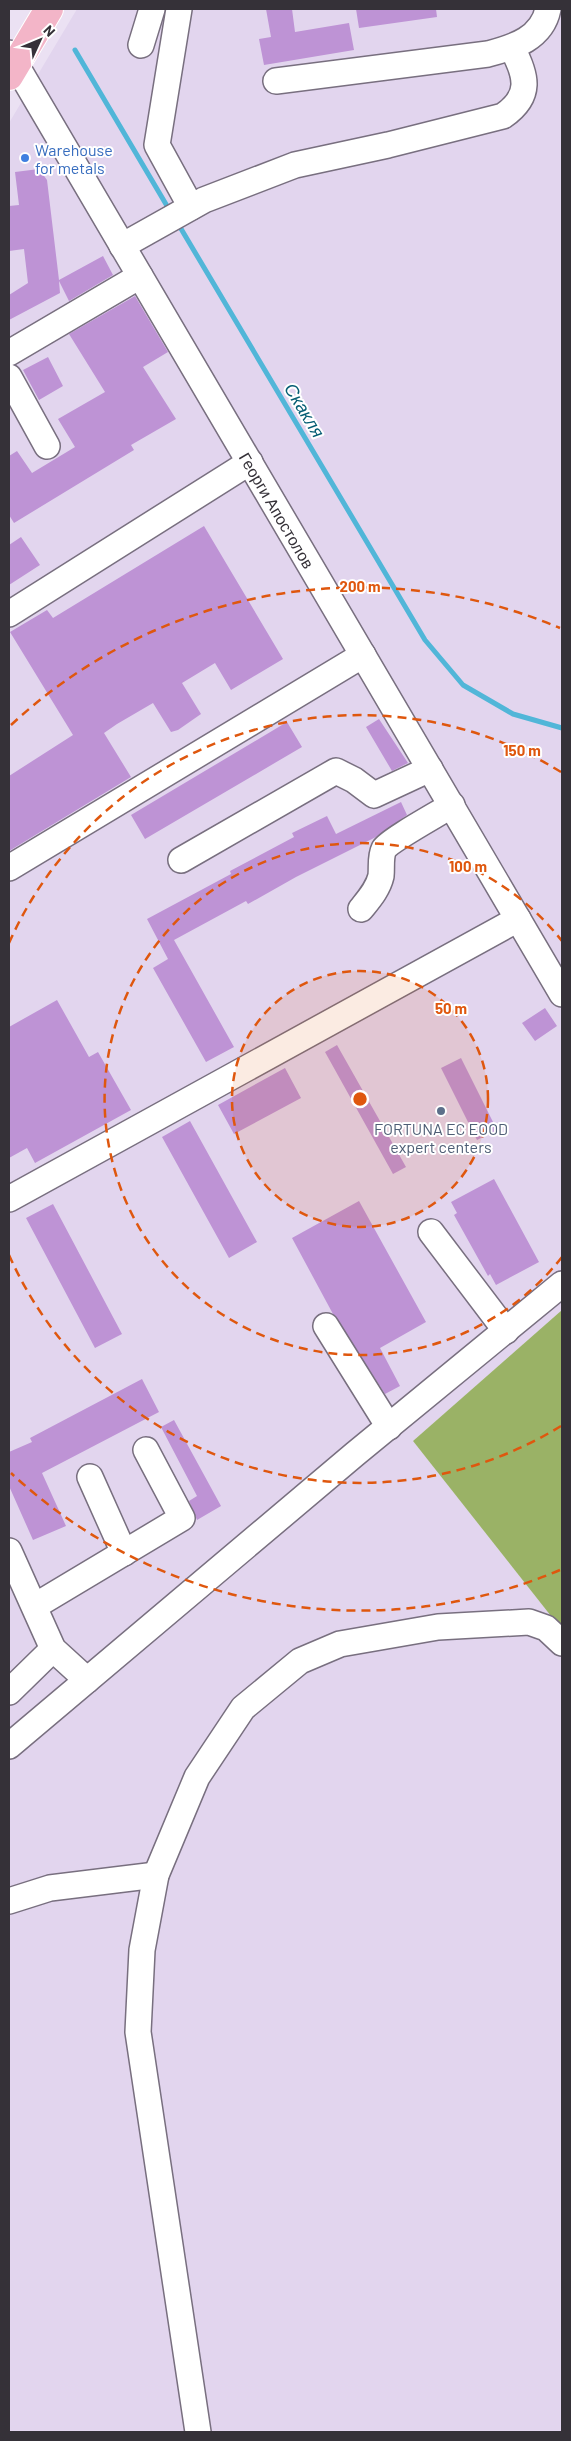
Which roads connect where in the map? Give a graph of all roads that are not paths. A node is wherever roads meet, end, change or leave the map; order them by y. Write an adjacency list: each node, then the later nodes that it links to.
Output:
1 (49, 9): 7 (main road)
2 (152, 9): 5 (street)
3 (179, 9): 9 (street)
4 (552, 19): 6 (street)
5 (141, 45)
6 (512, 48): 8 (street); 9 (street)
7 (11, 64): 10 (street, Георги Апостолов)
8 (276, 81)
9 (186, 210): 10 (street)
10 (122, 246): 11 (street, Георги Апостолов)
11 (140, 276): 12 (street); 15 (street, Георги Апостолов)
12 (9, 353)
13 (9, 377): 14 (street)
14 (47, 446)
15 (250, 462): 16 (street); 17 (street, Георги Апостолов)
16 (9, 614)
17 (363, 655): 18 (street, Георги Апостолов); 21 (street)
18 (430, 768): 19 (street, Георги Апостолов); 20 (street)
19 (452, 805): 22 (street); 23 (street, Георги Апостолов)
20 (181, 860)
21 (9, 868)
22 (362, 909)
23 (518, 919): 24 (street, Георги Апостолов); 25 (street)
24 (562, 994)
25 (9, 1199)
26 (430, 1232): 29 (street)
27 (562, 1284): 29 (street)
28 (326, 1326): 30 (street)
29 (506, 1331): 30 (street)
30 (389, 1427): 38 (street)
31 (146, 1450): 34 (street)
32 (90, 1477): 34 (street)
33 (9, 1551): 35 (street)
34 (124, 1553): 35 (street)
35 (36, 1606): 37 (street)
36 (562, 1643): 41 (street)
37 (53, 1649): 38 (street); 39 (street)
38 (87, 1680): 40 (street)
39 (9, 1692)
40 (9, 1746)
41 (156, 1875): 42 (street); 43 (street)
42 (9, 1901)
43 (198, 2432)

